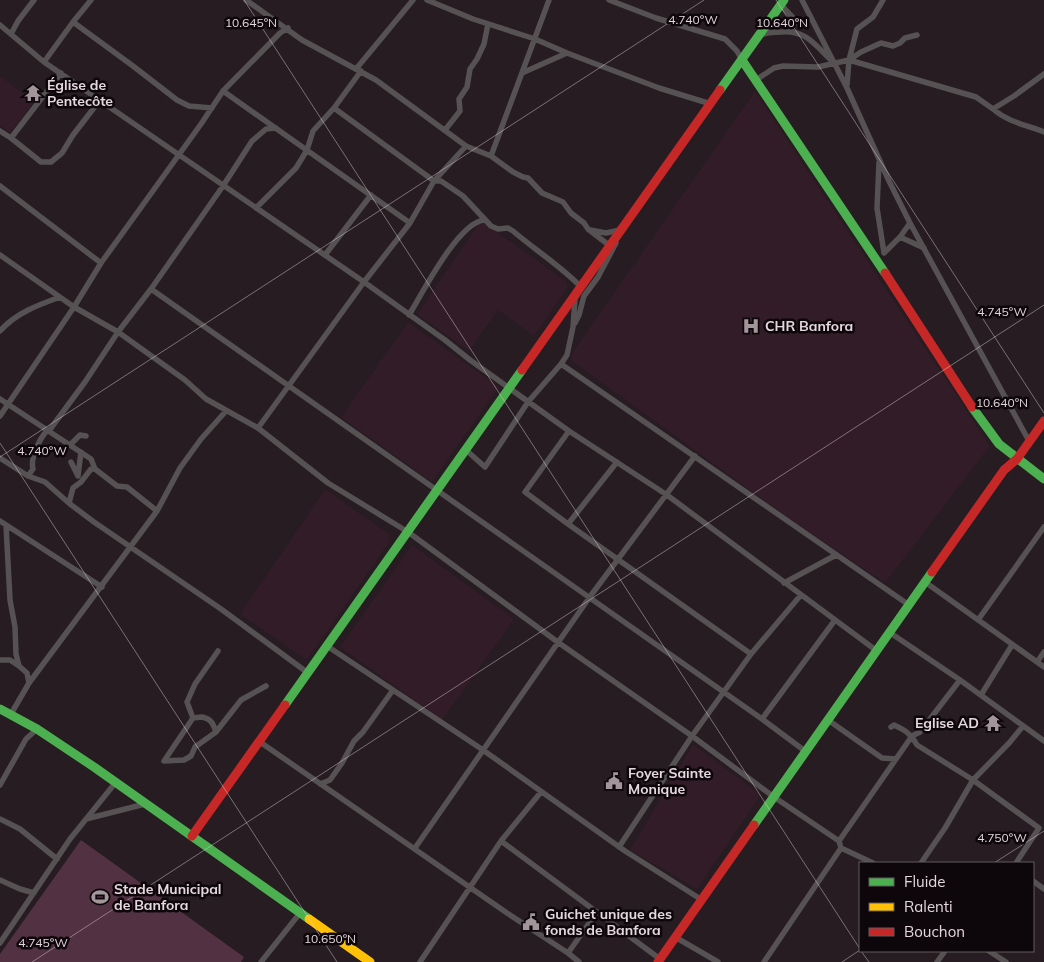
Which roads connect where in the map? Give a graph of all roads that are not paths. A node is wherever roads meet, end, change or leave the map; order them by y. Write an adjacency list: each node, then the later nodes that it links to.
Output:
1 (34, 0): 16 (street)
2 (91, 0): 11 (street)
3 (246, 0): 14 (street)
4 (413, 0): 25 (street)
5 (427, 0): 12 (street)
6 (549, 0): 19 (street)
7 (610, 0): 21 (street)
8 (802, 0): 24 (street)
9 (883, 0): 22 (street)
10 (783, 2): 15 (street); 18 (main road)
11 (73, 22): 23 (street); 34 (street)
12 (488, 24): 19 (street); 39 (street)
13 (0, 25): 16 (street)
14 (288, 28): 25 (street); 31 (street)
15 (790, 31): 18 (street); 24 (street)
16 (11, 34): 23 (street)
17 (917, 35): 22 (street)
18 (759, 36): 21 (main road)
19 (534, 39): 20 (street); 27 (street)
20 (567, 54): 27 (street); 33 (street)
21 (742, 60): 29 (main road); 33 (main road)
22 (849, 60): 24 (street); 30 (street); 36 (street)
23 (44, 62): 26 (street)
24 (834, 63): 29 (street); 30 (street)
25 (358, 70): 35 (street); 39 (street)
26 (61, 73): 32 (street); 43 (street)
27 (522, 73): 47 (street)
28 (1044, 74): 36 (street)
29 (756, 80): 66 (main road)
30 (847, 88): 48 (street)
31 (223, 91): 34 (street); 37 (street)
32 (100, 100): 43 (street); 46 (street)
33 (711, 104): 57 (main road)
34 (212, 108): 46 (street)
35 (334, 108): 45 (street); 49 (street)
36 (993, 109): 41 (street)
37 (261, 118): 38 (street); 42 (street)
38 (276, 128): 42 (street); 45 (street)
39 (445, 130): 44 (street)
40 (0, 131): 43 (street)
41 (1044, 132)
42 (259, 134): 51 (street)
43 (11, 138)
44 (466, 146): 47 (street); 49 (street)
45 (307, 150): 52 (street); 53 (street)
46 (179, 155): 51 (street); 65 (street)
47 (490, 156): 58 (street)
48 (879, 160): 56 (street); 62 (street)
49 (434, 181): 54 (street); 55 (street)
50 (0, 186): 65 (street)
51 (223, 186): 53 (street); 69 (street)
52 (371, 195): 55 (street); 64 (street)
53 (256, 208): 64 (street)
54 (484, 220): 68 (street); 72 (street)
55 (410, 223): 67 (street)
56 (910, 223): 59 (street); 61 (street)
57 (624, 226): 58 (street); 60 (main road); 73 (street)
58 (588, 229): 60 (street)
59 (900, 237): 61 (street); 62 (street)
60 (610, 246): 68 (main road)
61 (924, 248): 89 (street)
62 (884, 253): 66 (street)
63 (0, 255): 70 (street)
64 (325, 255): 67 (street)
65 (101, 263): 71 (street)
66 (878, 263): 95 (main road)
67 (364, 282): 72 (street); 77 (street)
68 (581, 287): 73 (street); 78 (main road)
69 (151, 289): 75 (street); 77 (street)
70 (60, 297): 71 (street); 74 (street)
71 (74, 306): 75 (street); 81 (street)
72 (409, 315): 78 (street)
73 (573, 327): 76 (street)
74 (0, 331)
75 (118, 332): 82 (street); 86 (street)
76 (561, 364): 80 (street); 93 (street)
77 (288, 386): 85 (street); 102 (street)
78 (510, 388): 80 (street); 91 (main road)
79 (0, 399): 81 (street)
80 (528, 402): 87 (street); 91 (street)
81 (8, 405): 83 (street); 86 (street)
82 (226, 411): 85 (street); 105 (street)
83 (0, 416)
84 (1044, 421): 89 (main road)
85 (258, 428): 110 (street)
86 (47, 430): 90 (street); 99 (street)
87 (569, 431): 97 (street); 107 (street)
88 (86, 436): 90 (street)
89 (1030, 441): 95 (main road)
90 (70, 445): 92 (street)
91 (466, 450): 102 (main road)
92 (81, 452): 98 (street); 100 (street)
93 (695, 456): 103 (street); 112 (street)
94 (0, 458): 99 (street)
95 (1017, 459): 101 (main road); 114 (main road)
96 (72, 462): 100 (street)
97 (617, 462): 103 (street); 107 (street)
98 (95, 469): 100 (street); 105 (street)
99 (28, 476): 104 (street)
100 (80, 479): 104 (street)
101 (1044, 479)
102 (437, 491): 110 (main road); 118 (street)
103 (667, 495): 113 (street); 115 (street)
104 (68, 503): 111 (street)
105 (157, 511): 111 (street)
106 (0, 521): 108 (street)
107 (568, 524): 113 (street)
108 (6, 526): 116 (street); 132 (street)
109 (1044, 527): 121 (street)
110 (408, 532): 123 (street); 125 (main road)
111 (130, 548): 116 (street); 134 (street)
112 (836, 555): 115 (street); 119 (street)
113 (618, 560): 118 (street); 129 (street)
114 (925, 582): 119 (main road); 121 (street)
115 (784, 583): 117 (street)
116 (102, 587): 136 (street)
117 (800, 596): 120 (street); 129 (street)
118 (590, 598): 123 (street); 139 (street)
119 (909, 605): 122 (main road)
120 (834, 620): 127 (street); 144 (street)
121 (978, 620): 124 (street)
122 (889, 632): 127 (main road); 135 (street)
123 (559, 643): 151 (street); 156 (street)
124 (1012, 645): 131 (street); 140 (street)
125 (327, 646): 134 (main road); 138 (street)
126 (218, 651): 143 (street)
127 (876, 651): 145 (main road)
128 (1044, 652): 131 (street)
129 (751, 654): 139 (street)
130 (0, 660): 132 (street)
131 (1037, 662): 133 (street)
132 (19, 666): 136 (street)
133 (1044, 666)
134 (308, 673): 154 (main road)
135 (960, 680): 140 (street); 150 (street)
136 (29, 683): 142 (street)
137 (266, 686): 149 (street)
138 (393, 690): 156 (street); 164 (street)
139 (724, 693): 144 (street); 151 (street)
140 (982, 696): 146 (street)
141 (0, 709): 142 (main road)
142 (11, 714): 148 (main road)
143 (193, 718): 149 (street); 149 (street)
144 (762, 720): 157 (street)
145 (828, 720): 157 (main road); 159 (street)
146 (1024, 726): 153 (street); 162 (street)
147 (891, 727): 152 (street)
148 (37, 730): 163 (main road); 165 (street)
149 (216, 732)
150 (920, 732): 152 (street); 155 (street)
151 (692, 736): 167 (street); 174 (street)
152 (912, 736): 155 (street); 158 (street)
153 (1044, 741)
154 (260, 742): 164 (street); 171 (main road)
155 (918, 746): 158 (street); 162 (street)
156 (483, 750): 166 (street); 175 (street)
157 (805, 751): 167 (main road)
158 (900, 753): 160 (street)
159 (882, 758): 160 (street); 161 (street)
160 (896, 759): 161 (street)
161 (889, 770): 173 (street)
162 (973, 780): 179 (street); 180 (street)
163 (116, 782): 168 (main road); 169 (street)
164 (320, 784): 175 (street)
165 (0, 785)
166 (541, 792): 172 (street); 174 (street)
167 (774, 797): 173 (street); 186 (main road)
168 (146, 803): 169 (street); 171 (main road)
169 (86, 819): 177 (street)
170 (0, 820): 177 (street)
171 (192, 836): 187 (main road)
172 (501, 841): 183 (street); 188 (street)
173 (839, 841): 176 (street)
174 (619, 846): 186 (street)
175 (415, 848): 183 (street)
176 (841, 848): 178 (street); 199 (street)
177 (57, 859): 185 (street)
178 (871, 862)
179 (922, 862)
180 (1017, 862)
181 (0, 880): 185 (street)
182 (1044, 880): 184 (street)
183 (471, 887): 192 (street); 196 (street)
184 (1042, 888)
185 (34, 893): 190 (street)
186 (702, 900): 189 (main road)
187 (301, 912): 194 (street); 195 (main road)
188 (597, 912): 192 (street); 193 (street)
189 (675, 937): 193 (main road); 198 (street)
190 (0, 943)
191 (991, 952): 200 (street)
192 (568, 953): 197 (street)
193 (659, 960)
194 (261, 962)
195 (370, 962)
196 (420, 962)
197 (578, 962)
198 (718, 962)
199 (764, 962)
200 (1006, 962)

